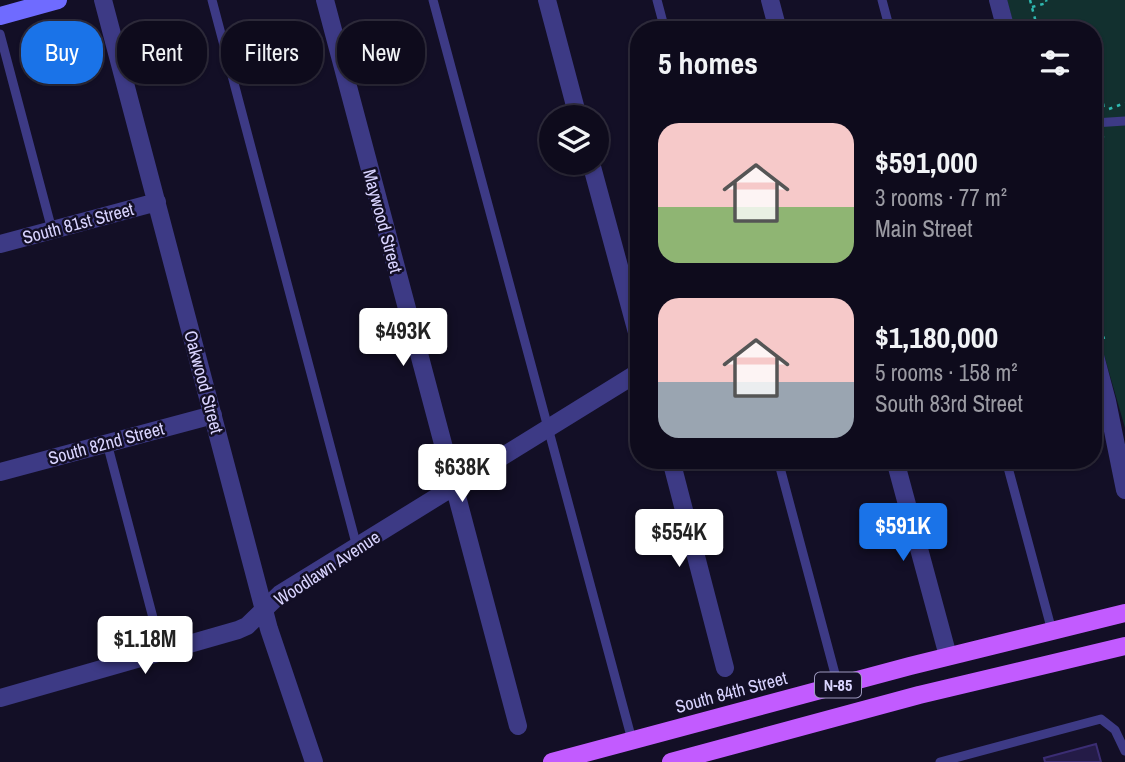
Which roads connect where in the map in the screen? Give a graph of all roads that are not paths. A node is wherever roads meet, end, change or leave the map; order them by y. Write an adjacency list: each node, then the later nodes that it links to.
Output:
1 (58, 0): 11 (main road)
2 (103, 0): 21 (street, Oakwood Street)
3 (212, 0): 39 (lane)
4 (325, 0): 37 (street, Maywood Street)
5 (433, 0): 29 (lane)
6 (547, 0): 17 (street)
7 (657, 0): 12 (lane)
8 (770, 0): 13 (street)
9 (881, 0): 14 (lane)
10 (998, 0): 15 (street)
11 (0, 16)
12 (662, 21)
13 (776, 21)
14 (887, 21)
15 (1004, 21)
16 (0, 34): 22 (lane)
17 (575, 105)
18 (1125, 121): 19 (lane)
19 (1102, 123)
20 (594, 175): 24 (street)
21 (157, 202): 22 (street, South 81st Street); 28 (street, Oakwood Street)
22 (52, 230): 23 (street, South 81st Street)
23 (0, 244)
24 (630, 307)
25 (630, 378): 29 (street, Woodlawn Avenue)
26 (1102, 382): 27 (street)
27 (1107, 401): 31 (street); 38 (street)
28 (213, 415): 30 (street, South 82nd Street); 40 (street, Oakwood Street)
29 (549, 428): 37 (street, Woodlawn Avenue); 50 (lane)
30 (107, 443): 36 (street, South 82nd Street); 44 (lane)
31 (1125, 450)
32 (673, 469): 46 (street)
33 (780, 469): 47 (lane)
34 (897, 469): 45 (street)
35 (1008, 469): 42 (lane)
36 (0, 472)
37 (454, 487): 39 (street, Woodlawn Avenue); 49 (street, Maywood Street)
38 (1125, 490)
39 (357, 547): 40 (street, Woodlawn Avenue)
40 (265, 609): 44 (street, Woodlawn Avenue); 53 (street, Oakwood Street)
41 (1125, 613): 42 (main road, South 84th Street / N-85)
42 (1052, 631): 45 (main road, South 84th Street / N-85)
43 (1125, 646): 55 (main road, N-85)
44 (162, 652): 48 (street, Woodlawn Avenue)
45 (948, 656): 47 (main road, South 84th Street / N-85)
46 (725, 668)
47 (838, 685): 50 (main road, South 84th Street / N-85)
48 (0, 698)
49 (518, 726)
50 (632, 740): 54 (main road, South 84th Street / N-85)
51 (1125, 751): 52 (lane)
52 (968, 758): 56 (lane)
53 (314, 762)
54 (552, 762)
55 (671, 762)
56 (940, 762)

